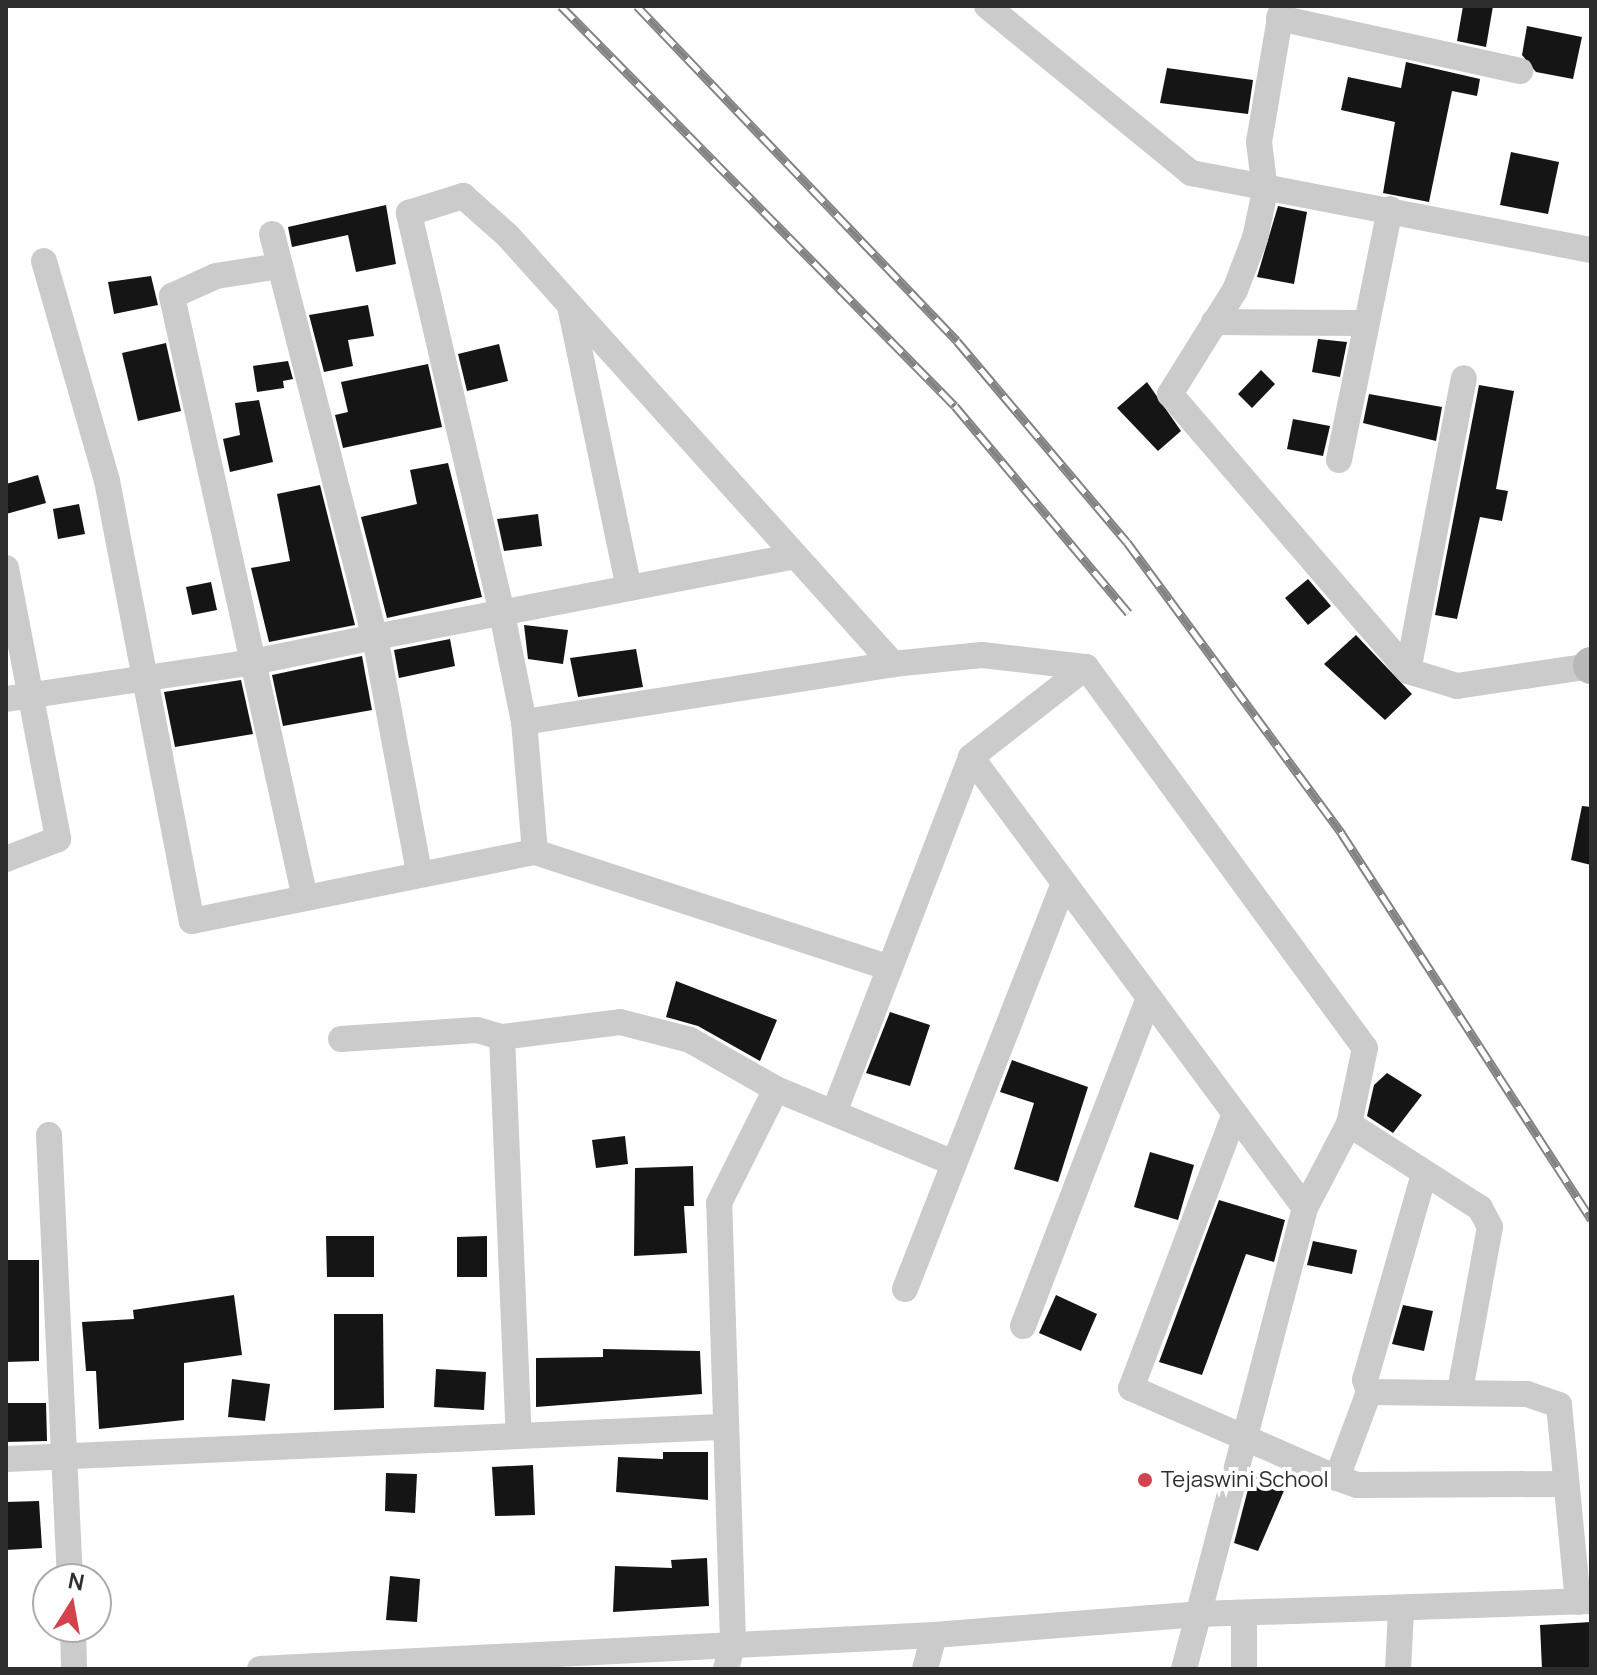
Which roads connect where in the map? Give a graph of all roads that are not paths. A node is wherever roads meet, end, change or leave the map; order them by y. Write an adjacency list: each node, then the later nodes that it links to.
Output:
1 (987, 6): 4 (street)
2 (1280, 12): 3 (street); 4 (street)
3 (1520, 71)
4 (1265, 191): 5 (street); 11 (street)
5 (1390, 209): 7 (street); 12 (street)
6 (272, 234): 9 (street)
7 (1591, 250)
8 (44, 261): 25 (street)
9 (280, 266): 19 (street); 20 (street)
10 (570, 305): 15 (street); 17 (street); 18 (street)
11 (1214, 322): 12 (street); 24 (street)
12 (1363, 323): 14 (street)
13 (1464, 378): 24 (street)
14 (1339, 460)
15 (794, 556): 17 (street); 21 (street)
16 (6, 568): 26 (street)
17 (629, 588): 18 (street)
18 (501, 609): 19 (street); 28 (street)
19 (375, 637): 20 (street); 32 (street)
20 (253, 662): 25 (street); 34 (street)
21 (893, 664): 23 (street); 28 (street)
22 (1591, 666): 24 (street)
23 (1086, 667): 29 (street); 42 (street)
24 (1408, 671)
25 (144, 679): 26 (street); 34 (street)
26 (34, 696): 27 (street); 31 (street)
27 (6, 699)
28 (524, 722): 30 (street)
29 (971, 757): 33 (street); 35 (street)
30 (535, 852): 32 (street); 35 (street)
31 (6, 859)
32 (419, 873): 34 (street)
33 (1063, 886): 36 (street); 44 (street)
34 (305, 898)
35 (889, 968): 40 (street)
36 (1147, 1003): 41 (street); 48 (street)
37 (502, 1037): 38 (street); 39 (street); 52 (street)
38 (341, 1039)
39 (776, 1089): 40 (street); 51 (street)
40 (835, 1110): 44 (street)
41 (1234, 1116): 46 (street); 53 (street)
42 (1349, 1124): 45 (street); 46 (street)
43 (49, 1135): 54 (street)
44 (954, 1163): 47 (street)
45 (1423, 1178): 49 (street); 50 (street)
46 (1305, 1208): 53 (street)
47 (905, 1289)
48 (1023, 1326)
49 (1460, 1390): 50 (street); 57 (street)
50 (1369, 1392): 56 (street)
51 (720, 1427): 52 (street); 64 (street)
52 (519, 1435): 54 (street)
53 (1239, 1440): 56 (street); 62 (street)
54 (65, 1455): 55 (street); 58 (street)
55 (6, 1459)
56 (1337, 1478): 57 (street)
57 (1566, 1484): 59 (street)
58 (69, 1563)
59 (1584, 1602): 60 (street)
60 (1401, 1611): 61 (street); 72 (street)
61 (1244, 1613): 62 (street); 71 (street)
62 (1199, 1614): 63 (street); 70 (street)
63 (934, 1635): 64 (street); 69 (street)
64 (733, 1642): 67 (street); 68 (street)
65 (73, 1643): 66 (street)
66 (74, 1669)
67 (260, 1669)
68 (726, 1669)
69 (925, 1669)
70 (1184, 1669)
71 (1244, 1669)
72 (1398, 1669)

